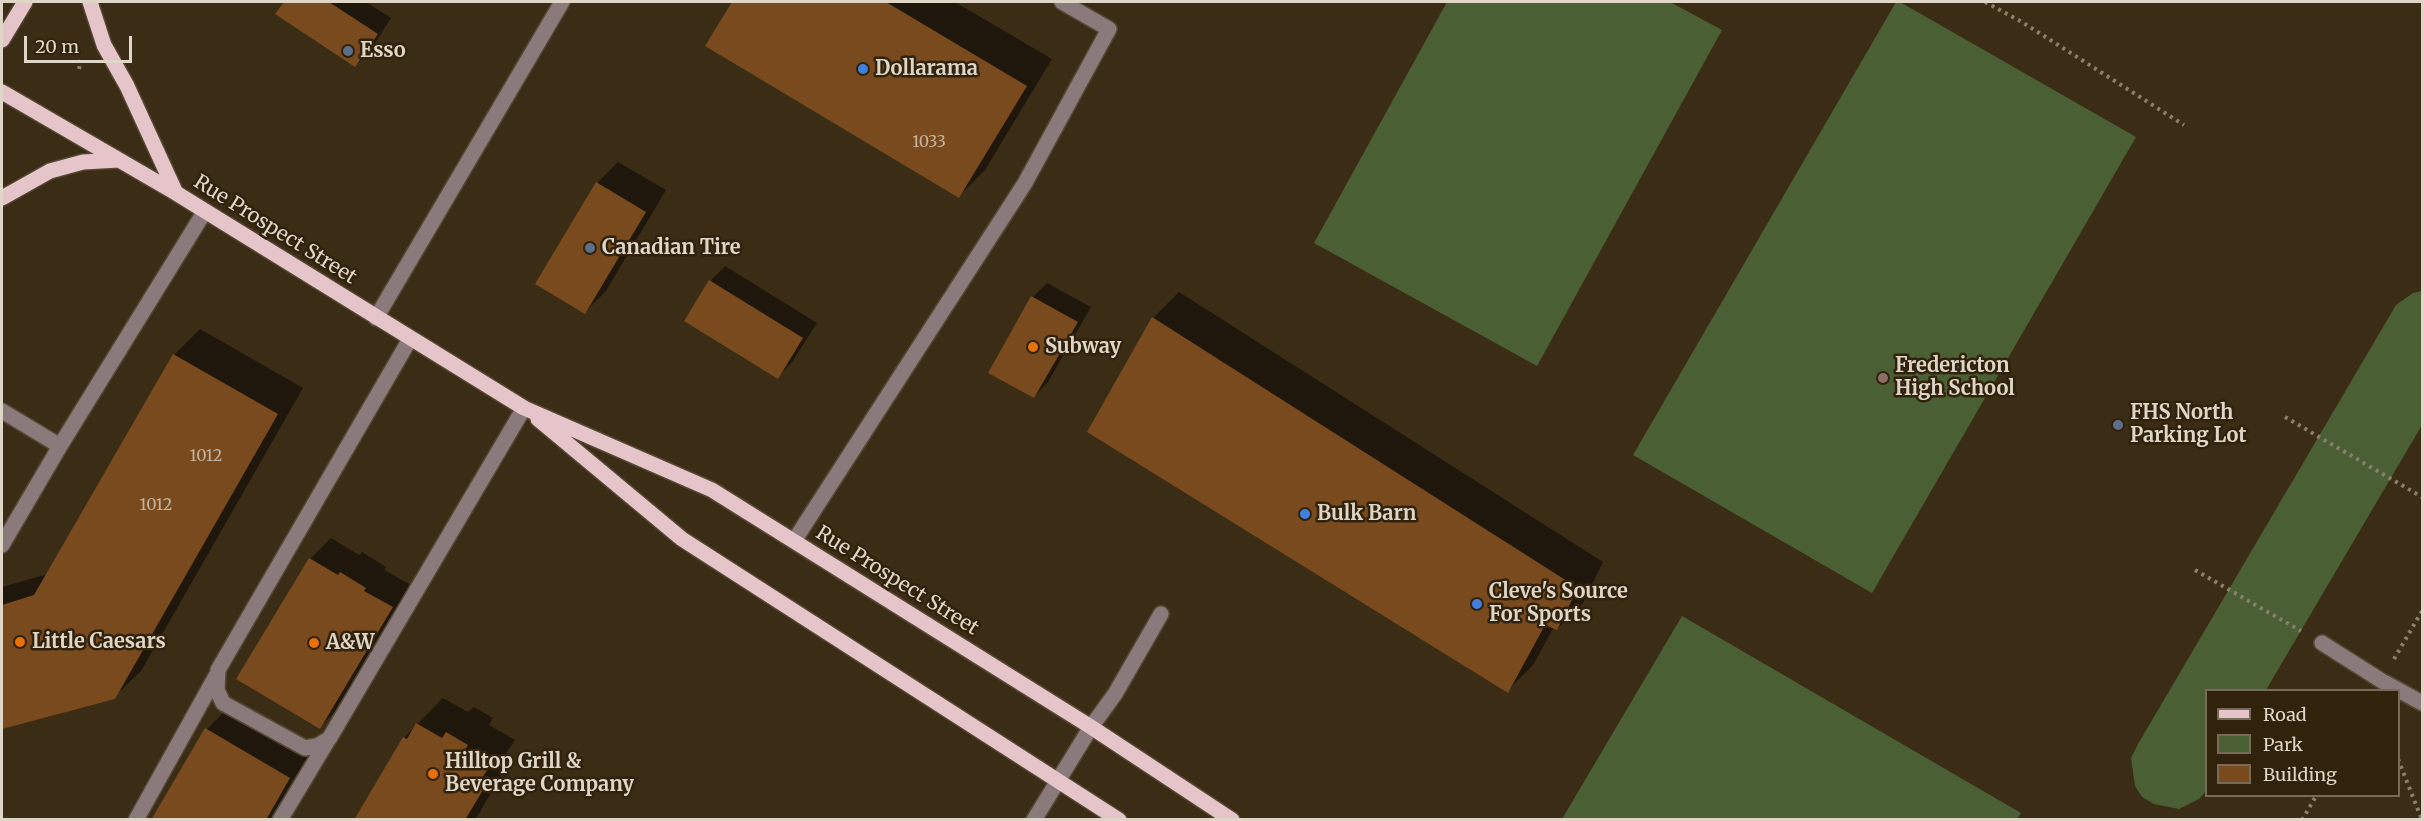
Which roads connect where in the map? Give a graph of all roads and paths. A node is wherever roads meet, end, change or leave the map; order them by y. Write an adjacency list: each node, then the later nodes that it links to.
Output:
1 (25, 2): 6 (main road)
2 (90, 2): 12 (main road)
3 (562, 2): 15 (lane)
4 (1062, 2): 22 (lane)
5 (1985, 2): 10 (path)
6 (2, 40)
7 (81, 56): 8 (path)
8 (79, 69)
9 (2, 92): 11 (main road, Rue Prospect Street)
10 (2184, 125)
11 (118, 160): 12 (main road, Rue Prospect Street); 13 (main road)
12 (176, 192): 14 (main road, Rue Prospect Street)
13 (2, 198)
14 (205, 211): 15 (main road, Rue Prospect Street); 20 (lane)
15 (376, 318): 16 (main road, Rue Prospect Street)
16 (410, 339): 17 (main road, Rue Prospect Street); 28 (lane)
17 (524, 408): 22 (main road, Rue Prospect Street); 34 (lane); 36 (main road, Rue Prospect Street)
18 (2, 411): 20 (lane)
19 (2285, 417): 21 (path)
20 (60, 446): 23 (lane)
21 (2422, 497)
22 (794, 541): 33 (main road, Rue Prospect Street)
23 (2, 545)
24 (2195, 570): 27 (path)
25 (2422, 611): 29 (path)
26 (1161, 614): 33 (lane)
27 (2322, 643): 29 (lane)
28 (218, 670): 34 (lane); 38 (lane)
29 (2382, 681): 30 (lane)
30 (2397, 689)
31 (2400, 691): 32 (lane)
32 (2422, 703)
33 (1091, 727): 36 (lane); 42 (main road, Rue Prospect Street)
34 (329, 739): 39 (lane)
35 (2400, 764): 44 (path)
36 (1057, 780): 40 (lane); 41 (main road, Rue Prospect Street)
37 (2315, 797): 43 (path)
38 (136, 819)
39 (280, 819)
40 (1034, 819)
41 (1119, 819)
42 (1232, 819)
43 (2302, 819)
44 (2422, 819)

